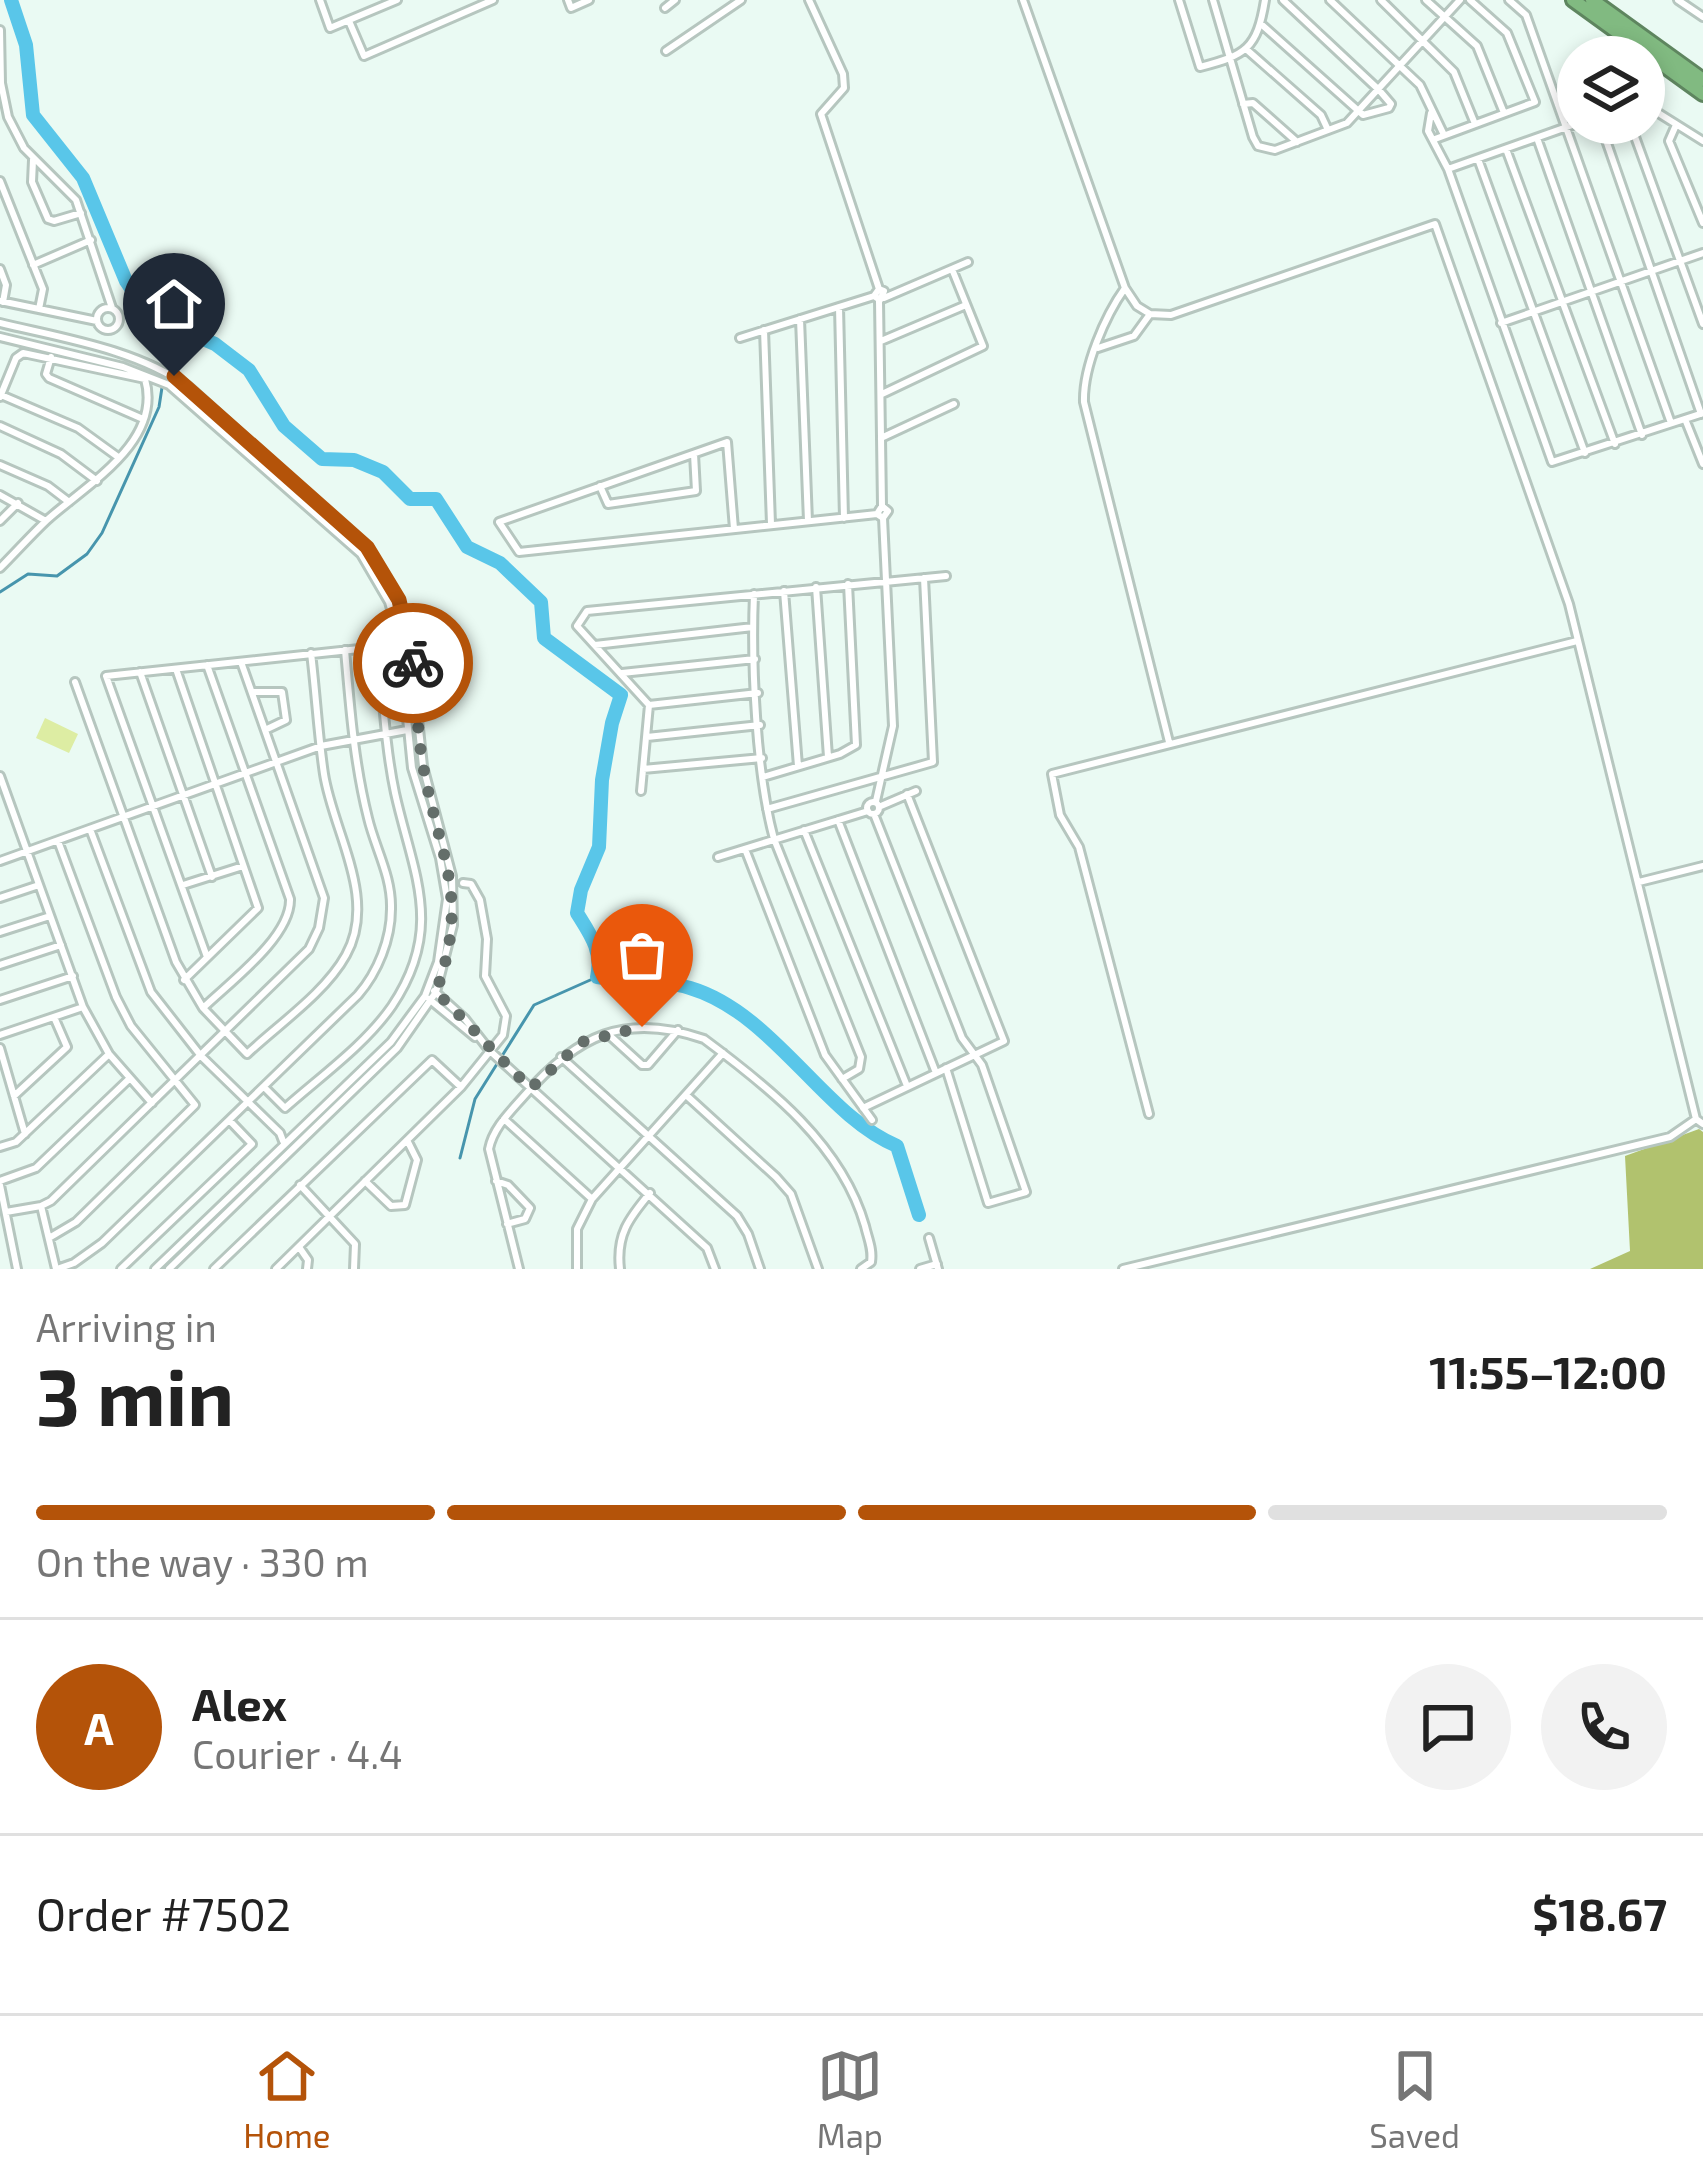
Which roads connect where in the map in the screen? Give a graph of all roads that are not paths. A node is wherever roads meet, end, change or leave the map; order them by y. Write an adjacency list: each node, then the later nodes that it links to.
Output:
1 (320, 0): 29 (street)
2 (359, 0): 26 (street)
3 (398, 0): 26 (street)
4 (494, 0): 29 (street)
5 (568, 0): 6 (street)
6 (589, 0)
7 (675, 0): 25 (street)
8 (741, 0): 34 (street)
9 (809, 0): 77 (street)
10 (1023, 0): 75 (street)
11 (1179, 0): 35 (street)
12 (1214, 0): 35 (street)
13 (1265, 0): 30 (street)
14 (1283, 0): 39 (street)
15 (1330, 0): 36 (street)
16 (1381, 0): 32 (street)
17 (1426, 0): 28 (street)
18 (1460, 0): 28 (street)
19 (1470, 0): 45 (street)
20 (1509, 0): 41 (street)
21 (1573, 0): 40 (highway)
22 (1592, 0): 37 (highway)
23 (1678, 0): 24 (street)
24 (1689, 4): 27 (street)
25 (665, 8)
26 (364, 14): 29 (street)
27 (1703, 17)
28 (1445, 18): 32 (street); 45 (street)
29 (349, 21)
30 (1261, 24): 33 (street); 43 (street)
31 (0, 30): 38 (street)
32 (1425, 40): 36 (street); 47 (street)
33 (1246, 50): 35 (street); 49 (street)
34 (666, 51)
35 (1230, 59): 42 (street)
36 (1401, 66): 39 (street); 44 (street)
37 (1703, 80)
38 (0, 83): 61 (street)
39 (1379, 90): 43 (street); 43 (street)
40 (1703, 94)
41 (1557, 102)
42 (1243, 104): 55 (street); 55 (street)
43 (1361, 110): 49 (street)
44 (1432, 113): 51 (street); 53 (street)
45 (1504, 113): 47 (street)
46 (1665, 118): 48 (street)
47 (1475, 124): 51 (street)
48 (1676, 125): 54 (street); 65 (street)
49 (1328, 130): 55 (street)
50 (1557, 130): 52 (street)
51 (1444, 135): 53 (street)
52 (1537, 138): 59 (street); 76 (street)
53 (1434, 140): 62 (street)
54 (1703, 141)
55 (1297, 142)
56 (1572, 144): 74 (street)
57 (1607, 144): 73 (street)
58 (1638, 144): 68 (street)
59 (1506, 149): 60 (street); 79 (street)
60 (1478, 158): 62 (street); 84 (street)
61 (33, 160): 64 (street); 64 (street)
62 (1448, 169): 88 (street)
63 (0, 181): 70 (street)
64 (81, 213): 66 (street)
65 (1703, 223)
66 (91, 240): 70 (street); 82 (street)
67 (1703, 253): 68 (street)
68 (1682, 261): 73 (street); 90 (street)
69 (968, 262): 71 (street)
70 (33, 265): 83 (street)
71 (952, 268): 77 (street); 80 (street)
72 (0, 269): 78 (street)
73 (1651, 272): 74 (street); 103 (street)
74 (1622, 283): 76 (street); 106 (street)
75 (1125, 288): 85 (street); 96 (street)
76 (1591, 292): 79 (street); 108 (street)
77 (879, 296): 81 (street); 95 (street)
78 (2, 301): 83 (street)
79 (1563, 302): 84 (street); 110 (street)
80 (966, 305): 95 (street); 100 (street)
81 (839, 307): 86 (street); 122 (street)
82 (112, 308): 87 (street); 91 (street)
83 (39, 309): 87 (street)
84 (1534, 312): 88 (street); 111 (street)
85 (1150, 314): 96 (street); 137 (street)
86 (800, 319): 92 (street); 125 (street)
87 (97, 322): 91 (street)
88 (1501, 323): 111 (street)
89 (1, 324): 97 (street)
90 (1703, 324)
91 (107, 330): 97 (street)
92 (764, 330): 94 (street); 126 (street)
93 (0, 337): 99 (street)
94 (740, 338)
95 (880, 341): 100 (street)
96 (1098, 348): 157 (street)
97 (101, 350): 99 (street); 152 (street)
98 (51, 358): 101 (street); 104 (street); 104 (street)
99 (100, 362): 152 (street)
100 (880, 395): 109 (street)
101 (0, 396): 113 (street)
102 (954, 404): 109 (street)
103 (1702, 413): 105 (street)
104 (143, 419): 113 (street)
105 (1685, 419): 106 (street); 114 (street)
106 (1671, 423): 108 (street)
107 (0, 426): 116 (street)
108 (1642, 435): 110 (street)
109 (881, 439): 121 (street)
110 (1615, 444): 111 (street)
111 (1585, 453)
112 (694, 454): 117 (street); 117 (street); 127 (street)
113 (118, 457): 116 (street)
114 (1703, 464)
115 (0, 465): 119 (street)
116 (98, 481): 119 (street)
117 (600, 486): 127 (street)
118 (0, 495): 120 (street)
119 (69, 502): 124 (street)
120 (18, 503): 123 (street); 124 (street)
121 (881, 513): 122 (street); 131 (street)
122 (844, 518): 125 (street)
123 (0, 520)
124 (46, 521): 128 (street)
125 (808, 521): 126 (street)
126 (771, 525): 127 (street)
127 (734, 530)
128 (0, 568)
129 (946, 576): 130 (street)
130 (925, 578): 131 (street); 166 (street)
131 (884, 580): 132 (street); 166 (street)
132 (848, 584): 133 (street); 160 (street)
133 (816, 587): 134 (street); 160 (street)
134 (784, 591): 135 (street); 162 (street)
135 (754, 594): 136 (street); 138 (street)
136 (753, 627): 138 (street); 141 (street)
137 (1578, 640): 157 (street); 187 (street)
138 (595, 645): 146 (street)
139 (345, 650): 140 (street); 154 (street); 156 (street)
140 (311, 653): 142 (street); 158 (street)
141 (755, 659): 146 (street); 149 (street)
142 (241, 662): 143 (street); 148 (street)
143 (208, 665): 144 (street); 164 (street)
144 (176, 669): 145 (street); 168 (street)
145 (140, 673): 170 (street); 171 (street)
146 (621, 674): 150 (street)
147 (75, 682): 174 (street)
148 (252, 692): 153 (street); 153 (street)
149 (758, 693): 150 (street); 151 (street)
150 (649, 705): 155 (street)
151 (760, 724): 155 (street); 159 (street)
152 (413, 729): 154 (street); 199 (street)
153 (265, 730): 161 (street)
154 (387, 733): 156 (street); 222 (street)
155 (646, 737): 163 (street)
156 (353, 739): 158 (street); 222 (street)
157 (1168, 742): 229 (street)
158 (321, 746): 161 (street); 205 (street)
159 (762, 758): 163 (street); 167 (street)
160 (828, 758): 162 (street)
161 (275, 762): 164 (street); 205 (street)
162 (798, 768): 167 (street)
163 (643, 769): 169 (street)
164 (243, 774): 168 (street); 202 (street)
165 (0, 776): 181 (street)
166 (883, 776): 172 (street); 173 (street)
167 (763, 777): 173 (street)
168 (214, 784): 170 (street); 184 (street)
169 (641, 791)
170 (184, 795): 171 (street); 186 (street)
171 (153, 806): 174 (street); 190 (street)
172 (874, 808): 175 (street); 212 (street); 212 (street)
173 (766, 809): 178 (street)
174 (123, 817): 176 (street); 198 (street)
175 (838, 820): 177 (street); 216 (street)
176 (90, 829): 179 (street); 213 (street)
177 (804, 830): 178 (street); 220 (street)
178 (774, 839): 180 (street); 218 (street)
179 (58, 841): 181 (street); 219 (street)
180 (745, 849): 182 (street); 218 (street)
181 (27, 852): 183 (street); 189 (street)
182 (718, 857)
183 (0, 861)
184 (243, 866): 186 (street); 195 (street)
185 (1703, 866): 187 (street)
186 (212, 877): 190 (street)
187 (1639, 882): 233 (street)
188 (463, 883): 209 (street)
189 (39, 885): 191 (street); 192 (street)
190 (182, 886): 195 (street)
191 (0, 898)
192 (50, 916): 193 (street); 194 (street)
193 (0, 932)
194 (62, 945): 196 (street); 197 (street)
195 (207, 957): 198 (street)
196 (0, 965)
197 (73, 976): 200 (street); 201 (street)
198 (184, 980): 202 (street)
199 (430, 994): 209 (street); 237 (street); 239 (street)
200 (0, 1000)
201 (83, 1007): 203 (street); 211 (street)
202 (203, 1008): 205 (street)
203 (55, 1017): 207 (street); 225 (street)
204 (679, 1030): 206 (street); 206 (street); 210 (street)
205 (226, 1033): 213 (street)
206 (607, 1033): 214 (street)
207 (0, 1035)
208 (0, 1048): 225 (street)
209 (490, 1052): 221 (street); 223 (street)
210 (723, 1053): 224 (street); 270 (street)
211 (109, 1054): 217 (street); 234 (street)
212 (974, 1055): 215 (street); 215 (street)
213 (201, 1056): 219 (street); 227 (street)
214 (561, 1057): 223 (street); 235 (street)
215 (946, 1068): 216 (street)
216 (936, 1073): 220 (street)
217 (129, 1078): 226 (street); 243 (street)
218 (842, 1079): 228 (street)
219 (175, 1081): 226 (street); 251 (street)
220 (907, 1086): 228 (street)
221 (461, 1087): 236 (street); 244 (street)
222 (264, 1088): 227 (street)
223 (531, 1088): 230 (street); 240 (street)
224 (686, 1095): 235 (street); 269 (street)
225 (14, 1096): 234 (street)
226 (152, 1103): 247 (street)
227 (247, 1103): 232 (street); 237 (street)
228 (863, 1108): 231 (street)
229 (1149, 1114)
230 (504, 1119): 242 (street); 246 (street)
231 (872, 1120)
232 (230, 1121): 256 (street); 257 (street)
233 (1699, 1121): 272 (street)
234 (25, 1134): 238 (street)
235 (649, 1138): 240 (street); 268 (street)
236 (407, 1140): 241 (street); 241 (street)
237 (284, 1142): 239 (street); 258 (street)
238 (0, 1147)
239 (293, 1151): 259 (street)
240 (622, 1168): 245 (street); 246 (street)
241 (365, 1181): 249 (street)
242 (496, 1181): 250 (street); 250 (street)
243 (0, 1183): 248 (street)
244 (300, 1185): 249 (street); 260 (street)
245 (650, 1193): 266 (street); 267 (street)
246 (592, 1198): 265 (street)
247 (41, 1206): 248 (street); 251 (street)
248 (6, 1212): 255 (street)
249 (330, 1215): 253 (street); 263 (street)
250 (507, 1224): 264 (street)
251 (49, 1238): 256 (street)
252 (929, 1238): 254 (street)
253 (299, 1246): 261 (street); 262 (street)
254 (937, 1266): 271 (street)
255 (17, 1269)
256 (57, 1269)
257 (121, 1269)
258 (155, 1269)
259 (169, 1269)
260 (214, 1269)
261 (276, 1269)
262 (307, 1269)
263 (354, 1269)
264 (519, 1269)
265 (577, 1269)
266 (620, 1269)
267 (715, 1269)
268 (760, 1269)
269 (818, 1269)
270 (861, 1269)
271 (920, 1269)
272 (1123, 1269)

